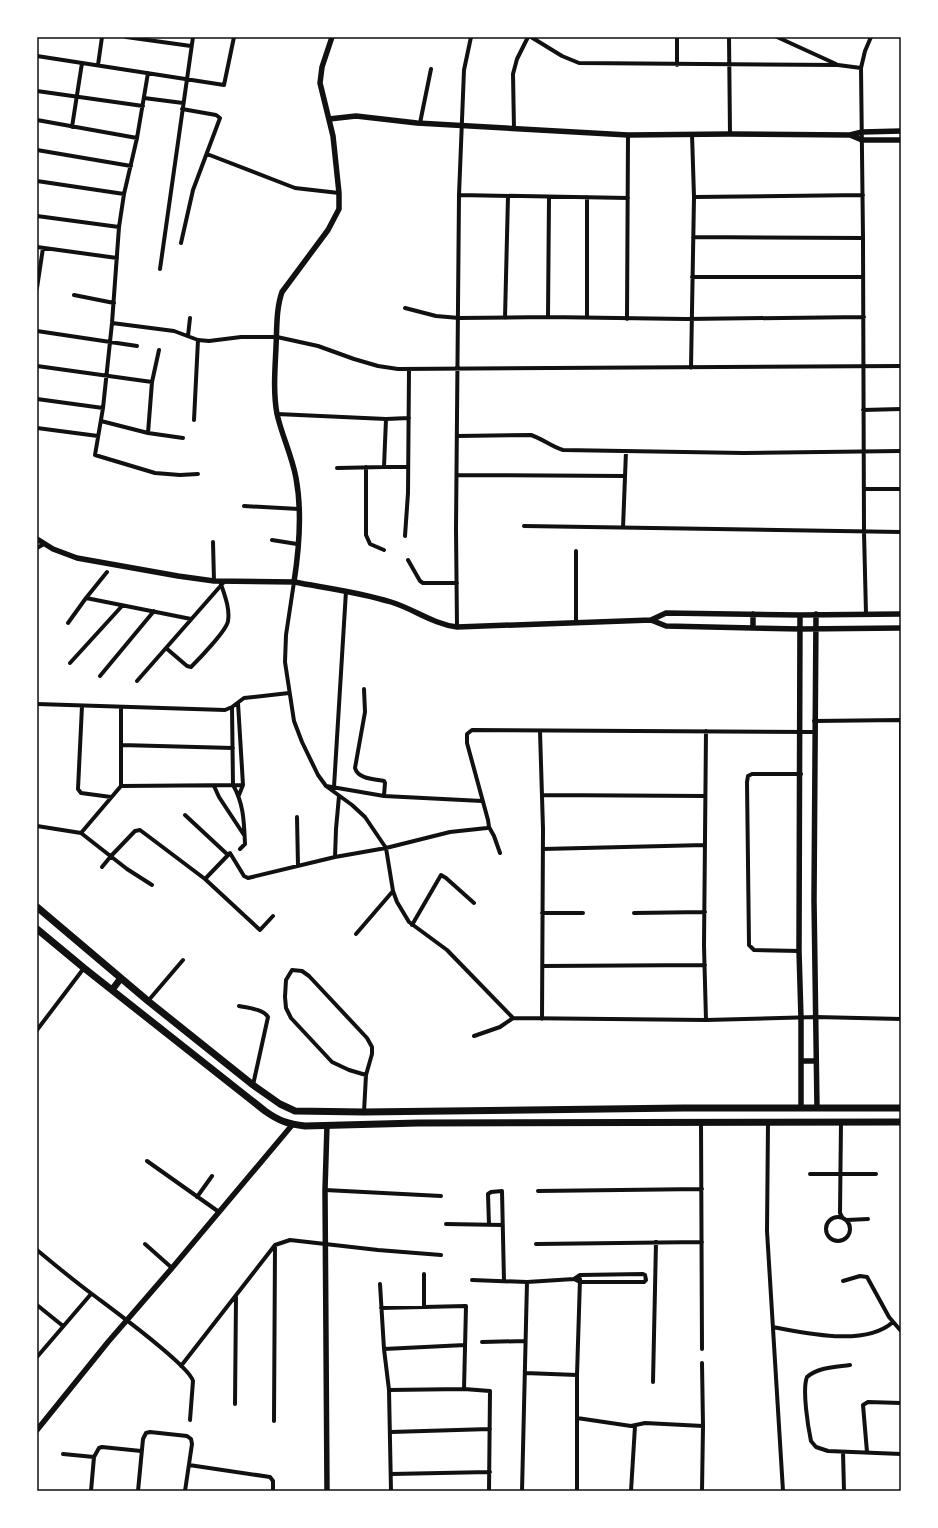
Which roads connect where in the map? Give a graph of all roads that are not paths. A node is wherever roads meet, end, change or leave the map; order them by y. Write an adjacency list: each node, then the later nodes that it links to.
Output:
1 (102, 37): 17 (street)
2 (126, 37): 3 (street)
3 (131, 37): 13 (street)
4 (193, 37): 14 (street)
5 (234, 37): 24 (street)
6 (332, 37): 31 (street)
7 (471, 37): 34 (street)
8 (529, 37): 18 (street); 36 (street)
9 (676, 37): 18 (street)
10 (730, 37): 19 (street)
11 (777, 37): 20 (street)
12 (871, 37): 21 (street)
13 (162, 40): 14 (street)
14 (191, 46): 24 (street)
15 (37, 56): 16 (street)
16 (82, 63): 17 (street); 26 (street)
17 (98, 65): 23 (street)
18 (677, 65): 19 (street)
19 (730, 65): 20 (street); 40 (street)
20 (838, 65): 21 (street)
21 (861, 68): 38 (street)
22 (431, 69): 33 (street)
23 (148, 73): 24 (street); 27 (street)
24 (186, 79): 28 (street)
25 (37, 91): 26 (street)
26 (77, 96): 29 (street); 35 (street)
27 (144, 98): 28 (street); 29 (street)
28 (183, 103): 30 (street)
29 (143, 106): 43 (street)
30 (182, 110): 47 (street); 67 (street)
31 (329, 119): 33 (street); 50 (street)
32 (37, 120): 35 (street)
33 (420, 123): 34 (street)
34 (461, 125): 36 (street); 53 (street)
35 (72, 127): 43 (street)
36 (514, 130): 42 (street)
37 (901, 131): 38 (street)
38 (862, 132): 41 (street); 44 (street)
39 (692, 134): 40 (street); 42 (street); 57 (street)
40 (730, 134): 41 (street)
41 (850, 135): 44 (street)
42 (628, 136): 58 (street)
43 (137, 138): 48 (street)
44 (862, 140): 45 (street); 52 (street)
45 (901, 140)
46 (37, 150): 48 (street)
47 (206, 154): 50 (street); 63 (street)
48 (131, 166): 51 (street)
49 (37, 181): 51 (street)
50 (339, 193): 85 (street)
51 (124, 194): 60 (street)
52 (863, 194): 57 (street); 62 (street)
53 (459, 196): 54 (street); 77 (street)
54 (508, 196): 55 (street); 78 (street)
55 (549, 197): 56 (street); 74 (street)
56 (587, 197): 58 (street); 79 (street)
57 (694, 197): 61 (street)
58 (628, 198): 81 (street)
59 (37, 216): 60 (street)
60 (119, 227): 66 (street)
61 (693, 237): 62 (street); 68 (street)
62 (863, 238): 69 (street)
63 (181, 243)
64 (37, 247): 65 (street)
65 (43, 248): 66 (street); 70 (street)
66 (117, 258): 72 (street)
67 (160, 269)
68 (692, 277): 69 (street); 80 (street)
69 (863, 277): 75 (street)
70 (37, 288)
71 (74, 295): 72 (street)
72 (114, 303): 82 (street)
73 (405, 308): 77 (street)
74 (548, 317): 78 (street); 79 (street)
75 (864, 317): 80 (street); 91 (street)
76 (190, 318): 84 (street)
77 (459, 318): 78 (street); 95 (street)
78 (505, 318)
79 (587, 318): 81 (street)
80 (693, 318): 81 (street); 93 (street)
81 (627, 319)
82 (112, 323): 84 (street); 87 (street)
83 (37, 332): 87 (street)
84 (188, 336): 86 (street)
85 (276, 337): 86 (street); 94 (street); 102 (street)
86 (198, 340): 105 (street)
87 (110, 342): 88 (street); 96 (street)
88 (136, 346)
89 (159, 350): 97 (street)
90 (37, 366): 96 (street)
91 (863, 366): 92 (street); 93 (street); 101 (street)
92 (901, 366)
93 (691, 368): 95 (street)
94 (409, 369): 95 (street); 103 (street)
95 (457, 369): 110 (street)
96 (106, 376): 97 (street); 99 (street)
97 (152, 382): 108 (street)
98 (37, 399): 99 (street)
99 (103, 408): 106 (street)
100 (901, 409): 101 (street)
101 (863, 410): 113 (street)
102 (277, 414): 104 (street); 125 (street)
103 (409, 418): 104 (street); 117 (street)
104 (386, 419): 116 (street)
105 (194, 420)
106 (101, 421): 108 (street); 109 (street)
107 (37, 428): 109 (street)
108 (148, 433): 111 (street)
109 (98, 436): 119 (street)
110 (457, 436): 112 (street); 120 (street)
111 (183, 438)
112 (626, 451): 113 (street); 121 (street)
113 (864, 452): 114 (street); 122 (street)
114 (901, 452)
115 (366, 467): 116 (street); 118 (street); 137 (street)
116 (384, 467): 117 (street)
117 (408, 467): 130 (street)
118 (337, 468)
119 (198, 474)
120 (457, 475): 121 (street); 144 (street)
121 (625, 476): 127 (street)
122 (864, 489): 123 (street); 128 (street)
123 (901, 489)
124 (244, 506): 125 (street)
125 (299, 509): 135 (street)
126 (524, 526): 127 (street)
127 (623, 528): 128 (street)
128 (864, 532): 129 (street); 151 (street)
129 (901, 532)
130 (405, 536)
131 (37, 539): 134 (street)
132 (272, 540): 135 (street)
133 (213, 542): 141 (street)
134 (44, 544): 136 (street); 141 (street)
135 (297, 544): 142 (street)
136 (37, 548)
137 (384, 550)
138 (576, 551): 156 (street)
139 (408, 560): 144 (street)
140 (107, 572): 146 (street)
141 (214, 581): 143 (street)
142 (294, 582): 143 (street); 145 (street); 168 (street)
143 (223, 583): 154 (street); 163 (street)
144 (456, 583): 158 (street)
145 (346, 591): 158 (street); 188 (street)
146 (86, 598): 147 (street); 157 (street)
147 (122, 606): 148 (street); 164 (street)
148 (154, 611): 154 (street); 165 (street)
149 (753, 614): 153 (street); 155 (street); 159 (street)
150 (816, 614): 151 (street); 153 (street); 160 (street)
151 (866, 614): 152 (street)
152 (901, 614)
153 (800, 615): 162 (street)
154 (191, 618): 163 (street)
155 (651, 620): 156 (street); 159 (street)
156 (576, 622): 158 (street)
157 (68, 623)
158 (458, 627)
159 (753, 628): 162 (street)
160 (816, 628): 161 (street); 162 (street); 175 (street)
161 (901, 628)
162 (800, 629): 178 (street)
163 (166, 648): 166 (street)
164 (70, 663)
165 (100, 676)
166 (138, 681)
167 (364, 689): 192 (street)
168 (289, 693): 169 (street); 187 (street)
169 (238, 703): 173 (street); 186 (street)
170 (37, 704): 171 (street)
171 (82, 706): 172 (street); 194 (street)
172 (121, 706): 173 (street); 180 (street)
173 (232, 707): 181 (street)
174 (901, 720): 175 (street); 203 (street)
175 (814, 721): 179 (street)
176 (540, 731): 177 (street); 190 (street); 195 (street)
177 (706, 731): 178 (street); 193 (street)
178 (801, 732): 179 (street); 182 (street)
179 (814, 732): 238 (street)
180 (121, 745): 181 (street); 183 (street)
181 (233, 748): 185 (street)
182 (801, 774): 228 (street); 228 (street)
183 (121, 786): 184 (street); 194 (street)
184 (214, 786): 185 (street); 201 (street)
185 (233, 786): 186 (street); 189 (street)
186 (242, 786): 189 (street)
187 (326, 786): 188 (street); 191 (street)
188 (334, 787): 192 (street)
189 (239, 795): 201 (street)
190 (542, 795): 193 (street); 205 (street)
191 (339, 796): 204 (street); 210 (street)
192 (384, 796): 195 (street)
193 (705, 796): 202 (street)
194 (111, 797): 200 (street)
195 (482, 801): 199 (street)
196 (185, 815): 207 (street)
197 (297, 817): 211 (street)
198 (37, 826): 200 (street)
199 (489, 827): 204 (street); 208 (street)
200 (81, 833): 209 (street)
201 (244, 835): 206 (street)
202 (705, 845): 205 (street); 220 (street)
203 (901, 846): 215 (street)
204 (386, 848): 210 (street); 216 (street)
205 (543, 848): 219 (street)
206 (240, 849)
207 (229, 854): 211 (street); 213 (street)
208 (500, 854)
209 (111, 856): 212 (street); 213 (street); 214 (street)
210 (335, 857): 211 (street)
211 (298, 866)
212 (102, 867)
213 (204, 879): 223 (street)
214 (152, 885)
215 (901, 889): 226 (street)
216 (393, 891): 224 (street); 227 (street)
217 (474, 903): 224 (street)
218 (37, 907): 234 (main road)
219 (542, 912): 221 (street); 230 (street)
220 (705, 912): 222 (street); 231 (street)
221 (584, 913)
222 (634, 913)
223 (273, 916)
224 (412, 925): 239 (street)
225 (37, 929): 232 (main road)
226 (901, 930): 233 (street)
227 (356, 934)
228 (799, 951): 240 (street)
229 (183, 960): 236 (street)
230 (542, 966): 231 (street); 241 (street)
231 (705, 966): 242 (street)
232 (84, 968): 235 (main road); 244 (street)
233 (901, 969): 243 (street)
234 (122, 978): 235 (main road); 236 (main road)
235 (112, 990): 260 (main road)
236 (148, 1001): 249 (main road)
237 (239, 1006): 249 (street)
238 (816, 1017): 240 (street); 243 (street); 247 (street)
239 (512, 1018): 241 (street); 245 (street)
240 (801, 1018): 242 (street); 246 (street)
241 (542, 1019): 242 (street)
242 (706, 1020)
243 (901, 1020)
244 (37, 1030)
245 (474, 1036)
246 (801, 1061): 247 (street); 251 (street)
247 (816, 1061): 252 (street)
248 (366, 1075): 248 (street); 254 (street)
249 (253, 1085): 254 (main road)
250 (587, 1108): 251 (main road); 254 (main road); 255 (main road)
251 (801, 1108): 252 (main road)
252 (817, 1108): 253 (main road)
253 (901, 1108)
254 (364, 1112)
255 (588, 1122): 256 (main road); 261 (main road)
256 (701, 1122): 257 (main road); 267 (street)
257 (768, 1122): 258 (main road); 305 (street)
258 (841, 1122): 259 (main road); 264 (street)
259 (901, 1122)
260 (293, 1124): 261 (main road); 272 (street)
261 (327, 1125): 268 (street)
262 (147, 1161): 270 (street)
263 (810, 1174): 264 (street)
264 (841, 1174): 265 (street); 273 (street)
265 (876, 1174)
266 (212, 1176): 270 (street)
267 (702, 1189): 269 (street); 280 (street)
268 (325, 1190): 271 (street); 282 (street)
269 (538, 1191)
270 (197, 1196): 272 (street)
271 (441, 1196)
272 (219, 1212): 287 (street)
273 (842, 1217): 275 (street); 275 (street)
274 (868, 1219): 275 (street)
275 (847, 1220)
276 (446, 1224): 277 (street)
277 (489, 1225): 278 (street); 278 (street)
278 (503, 1225): 292 (street)
279 (656, 1242): 280 (street); 283 (street); 318 (street)
280 (702, 1242): 311 (street)
281 (145, 1244): 287 (street)
282 (326, 1244): 284 (street); 286 (street); 344 (street)
283 (536, 1244)
284 (275, 1246): 298 (street); 325 (street)
285 (37, 1250): 297 (street)
286 (441, 1255)
287 (172, 1268): 302 (street)
288 (424, 1274): 300 (street)
289 (580, 1275): 290 (street); 295 (street); 295 (street)
290 (574, 1279): 294 (street); 295 (street)
291 (472, 1280): 292 (street)
292 (504, 1281): 294 (street)
293 (843, 1281): 303 (street)
294 (527, 1282): 307 (street)
295 (580, 1282): 317 (street)
296 (380, 1284): 301 (street)
297 (91, 1294): 302 (street); 304 (street)
298 (236, 1296): 315 (street); 322 (street)
299 (37, 1305): 304 (street)
300 (424, 1307): 301 (street); 309 (street)
301 (381, 1308): 310 (street)
302 (126, 1319): 315 (street); 329 (street)
303 (893, 1322): 305 (street); 306 (street)
304 (63, 1326): 312 (street)
305 (773, 1327): 351 (street)
306 (901, 1331)
307 (525, 1341): 308 (street); 316 (street)
308 (482, 1342)
309 (465, 1345): 310 (street); 319 (street)
310 (384, 1349): 320 (street)
311 (702, 1349)
312 (38, 1356)
313 (702, 1363): 327 (street)
314 (850, 1365): 332 (street)
315 (182, 1366): 324 (street)
316 (525, 1373): 317 (street); 347 (street)
317 (577, 1375): 323 (street)
318 (654, 1382)
319 (464, 1389): 320 (street); 328 (street)
320 (389, 1390): 330 (street)
321 (901, 1403): 333 (street)
322 (235, 1404)
323 (577, 1418): 326 (street); 348 (street)
324 (190, 1420)
325 (274, 1421)
326 (635, 1426): 327 (street); 349 (street)
327 (703, 1426): 350 (street)
328 (490, 1429): 330 (street); 338 (street)
329 (37, 1430)
330 (391, 1432): 339 (street)
331 (141, 1451): 336 (street); 337 (street); 341 (street)
332 (843, 1452): 333 (street); 352 (street)
333 (867, 1452): 335 (street)
334 (63, 1454): 336 (street)
335 (901, 1454)
336 (94, 1457): 340 (street)
337 (189, 1465): 342 (street); 343 (street)
338 (490, 1472): 339 (street); 346 (street)
339 (391, 1474): 345 (street)
340 (91, 1491)
341 (138, 1491)
342 (185, 1491)
343 (273, 1491)
344 (327, 1491)
345 (391, 1491)
346 (489, 1491)
347 (522, 1491)
348 (577, 1491)
349 (631, 1491)
350 (702, 1491)
351 (783, 1491)
352 (844, 1491)

